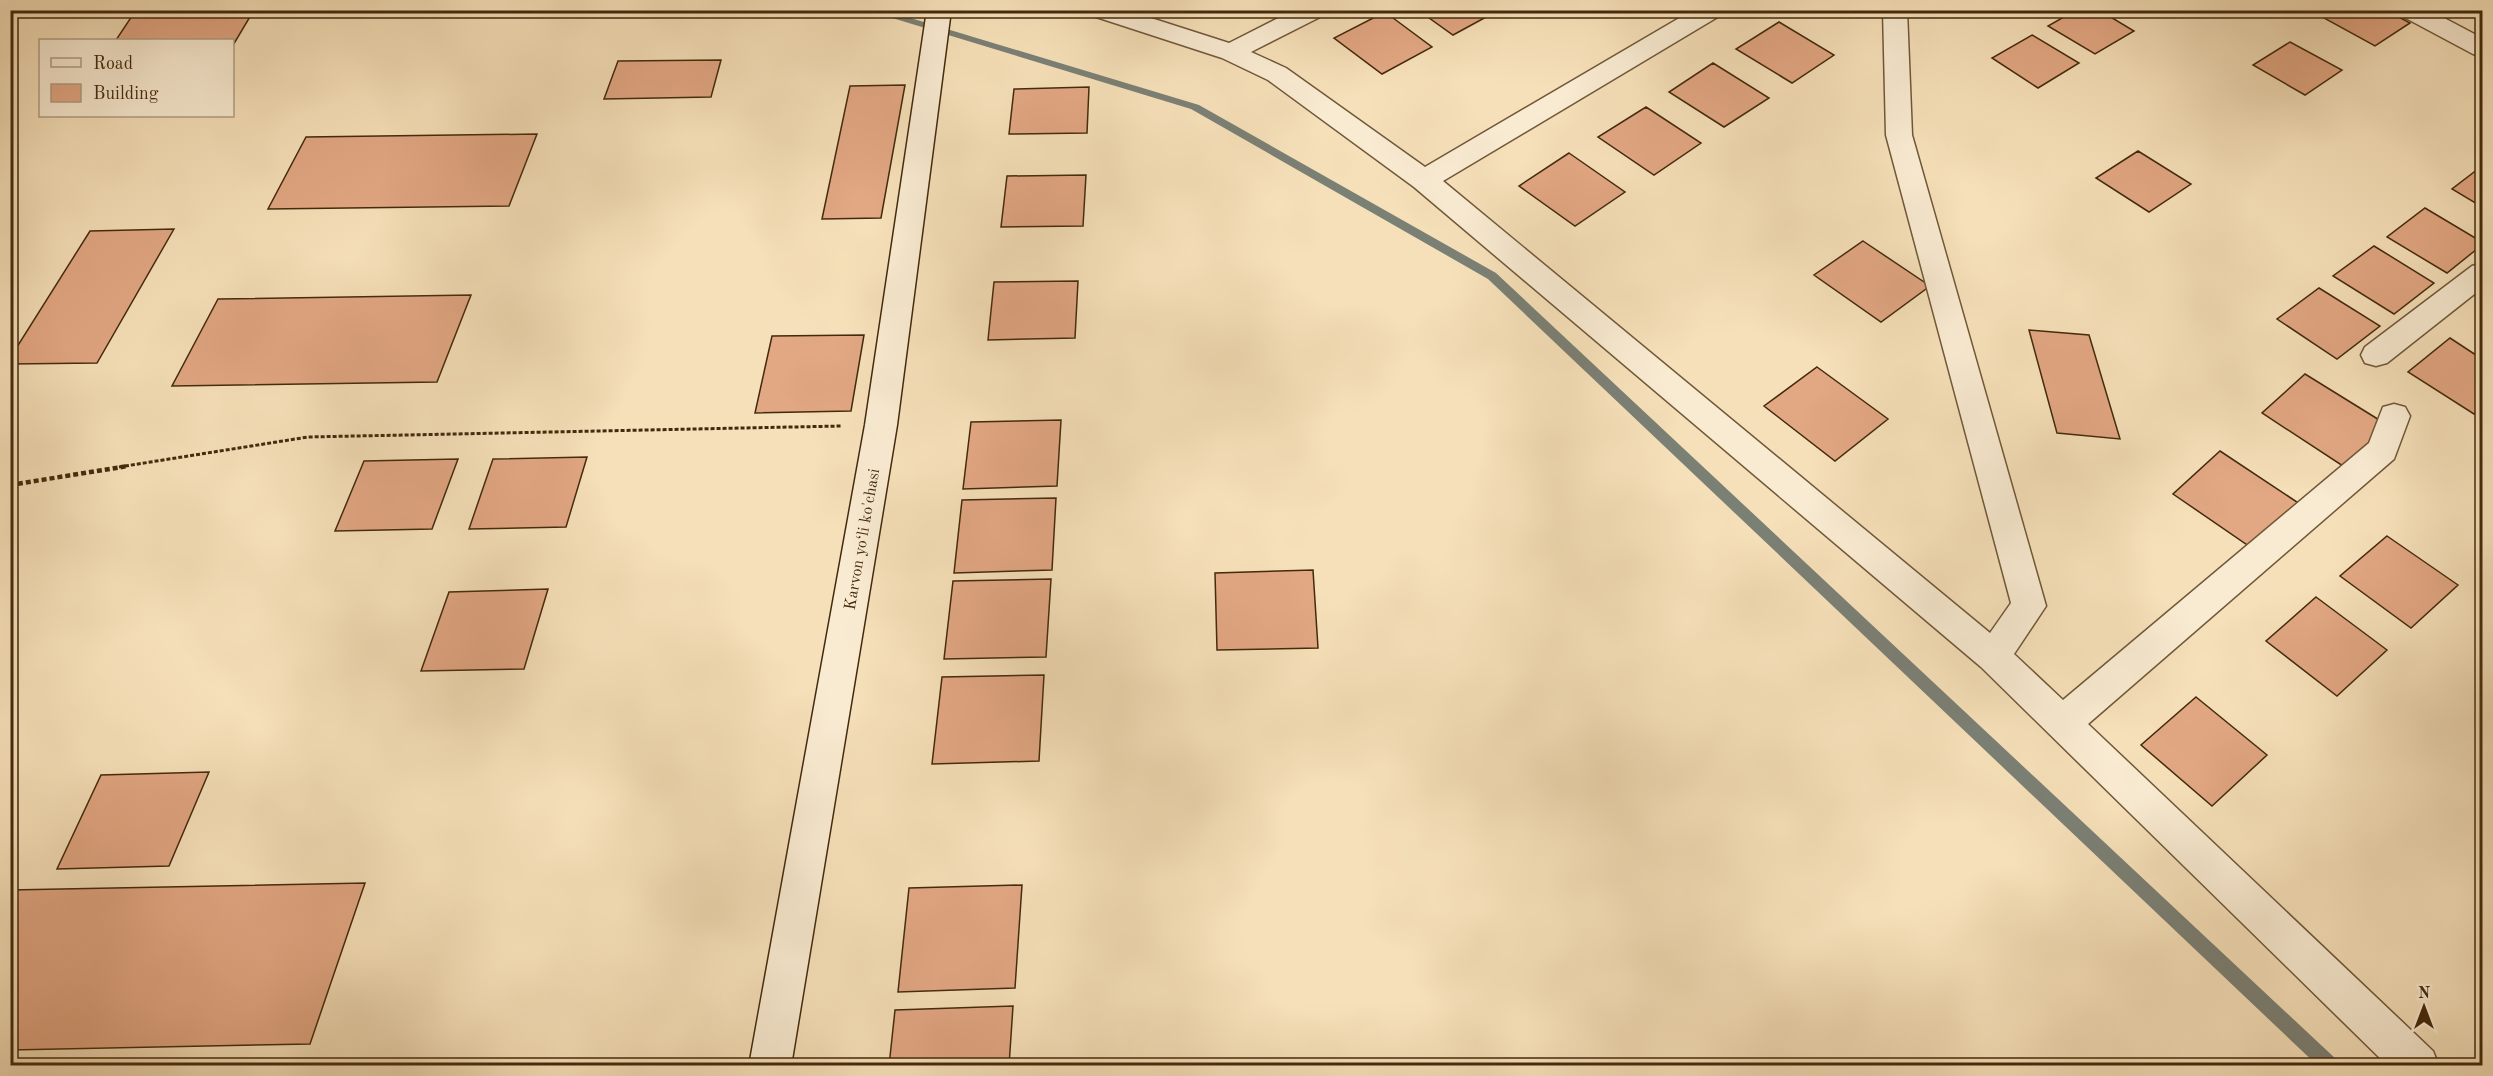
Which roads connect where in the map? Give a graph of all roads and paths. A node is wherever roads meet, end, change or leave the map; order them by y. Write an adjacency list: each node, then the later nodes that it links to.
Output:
1 (939, 10): 13 (street, Karvon yo‘li ko'chasi)
2 (1099, 10): 8 (street)
3 (1315, 10): 8 (street)
4 (1712, 10): 9 (street)
5 (1895, 10): 15 (street)
6 (2409, 10): 7 (street)
7 (2482, 48)
8 (1231, 52): 9 (street)
9 (1424, 180): 15 (street)
10 (2482, 273): 11 (street)
11 (2376, 354)
12 (2394, 416): 16 (street)
13 (881, 425): 14 (path); 17 (street, Karvon yo‘li ko'chasi)
14 (10, 485)
15 (1993, 656): 16 (street)
16 (2063, 723): 18 (street)
17 (770, 1065)
18 (2418, 1065)

